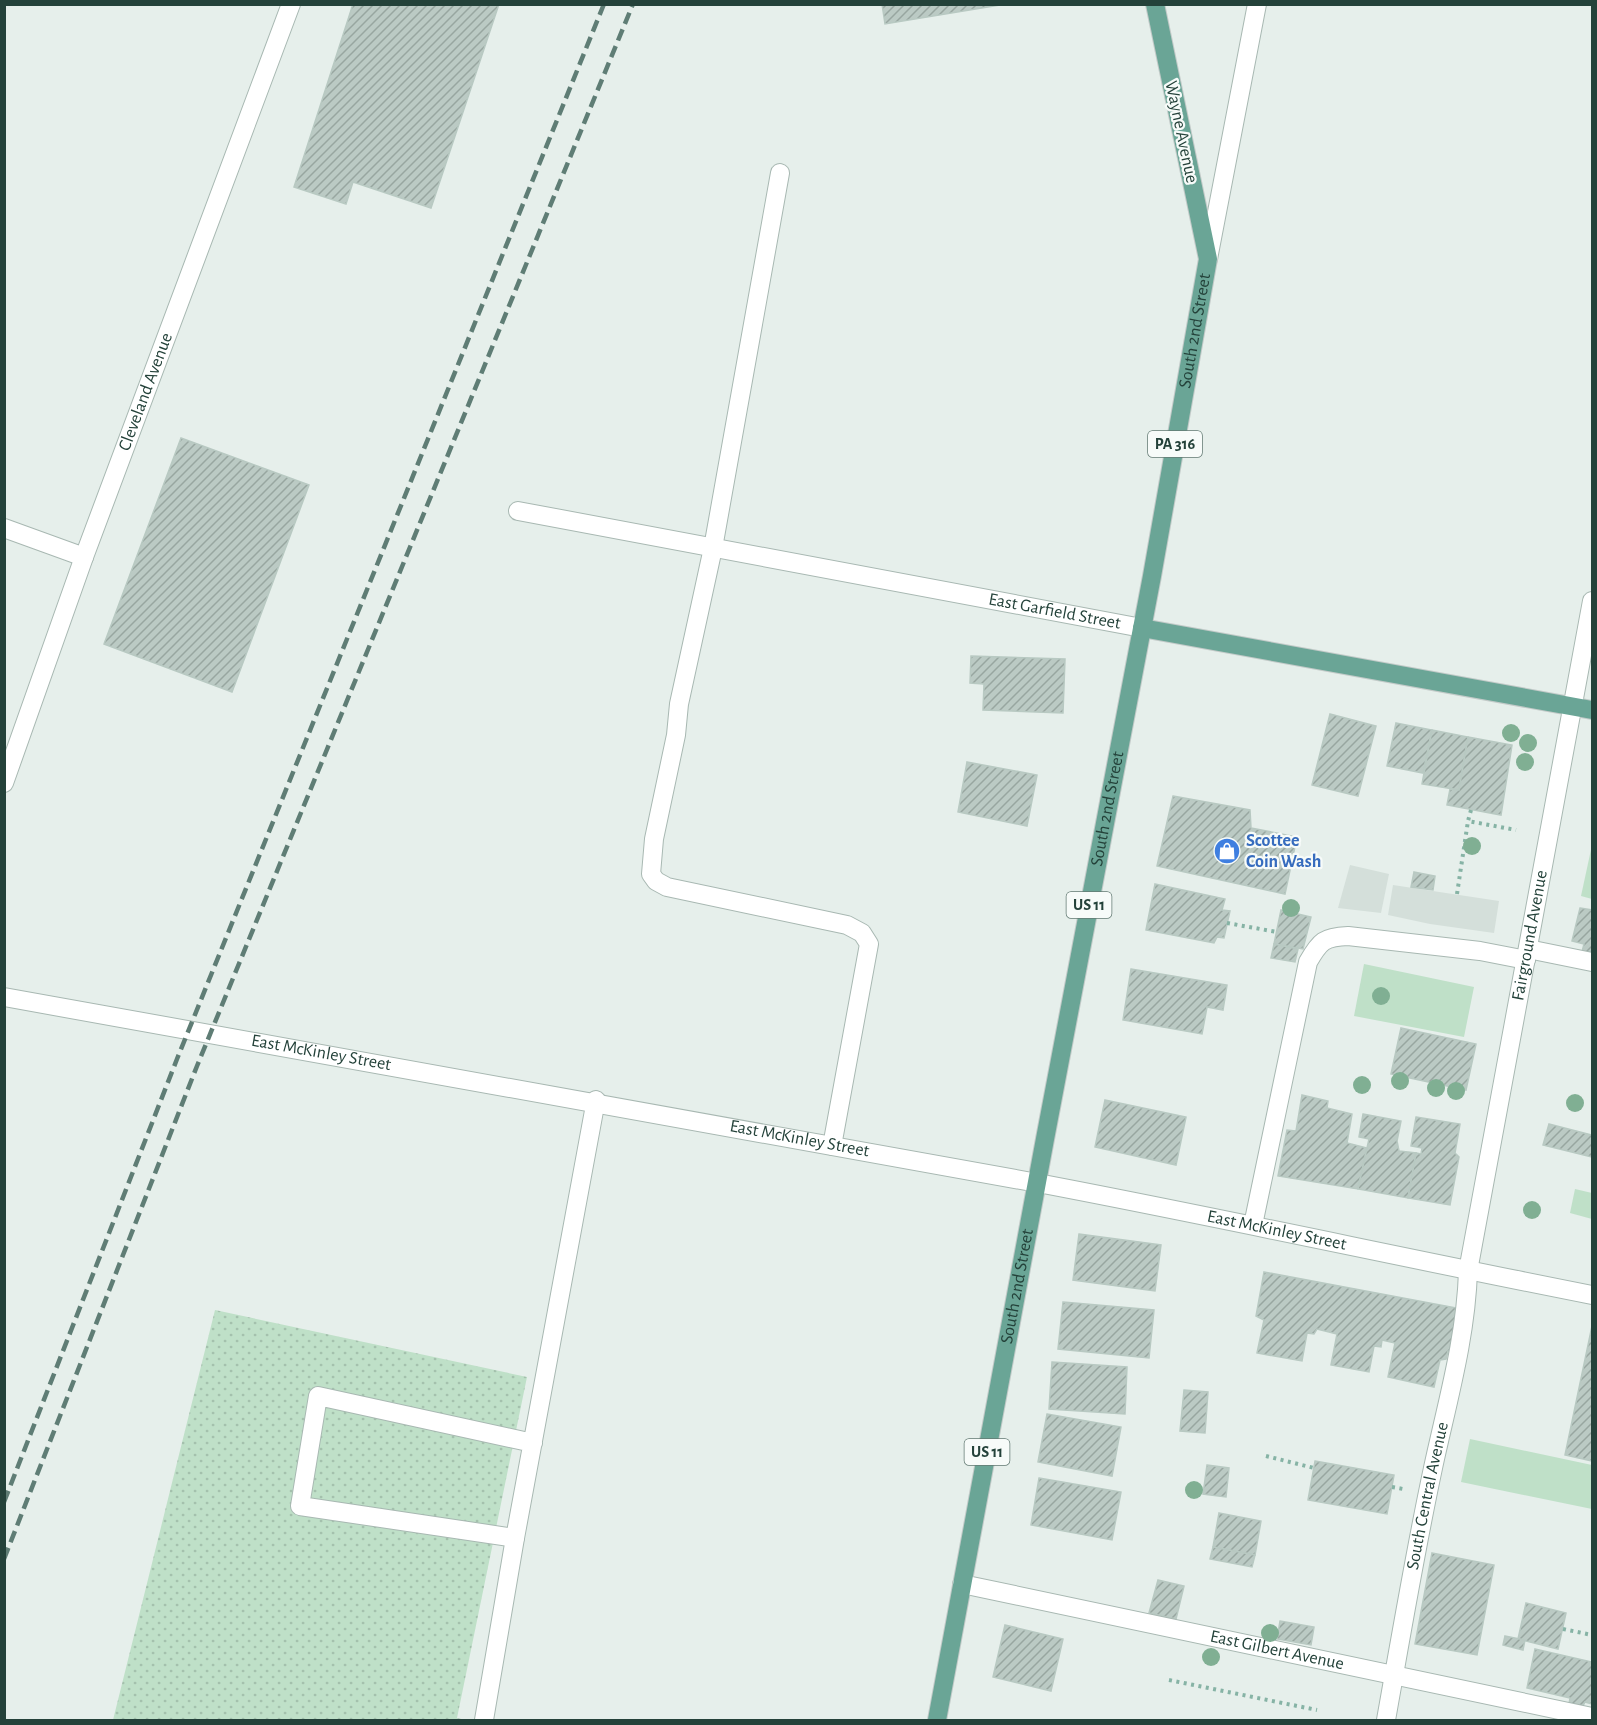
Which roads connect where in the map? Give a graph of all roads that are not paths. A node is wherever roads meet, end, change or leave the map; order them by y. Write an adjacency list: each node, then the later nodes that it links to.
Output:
1 (291, 4): 9 (street, Cleveland Avenue)
2 (1155, 4): 5 (main road, Wayne Avenue / PA 316)
3 (1257, 4): 5 (street, South 2nd Street)
4 (780, 173): 8 (street)
5 (1208, 259): 11 (main road, South 2nd Street / PA 316)
6 (518, 512): 8 (street, East Garfield Street)
7 (4, 528): 9 (street)
8 (713, 548): 11 (street, East Garfield Street); 20 (street)
9 (84, 557): 14 (street, Cleveland Avenue)
10 (1593, 601): 12 (street, Fairground Avenue)
11 (1142, 628): 12 (main road, East Garfield Street); 21 (main road, South 2nd Street / US 11)
12 (1574, 707): 13 (main road, East Garfield Street); 16 (street, Fairground Avenue)
13 (1593, 710)
14 (12, 737): 15 (street, Cleveland Avenue)
15 (4, 783)
16 (1527, 955): 17 (street); 22 (street); 23 (street, Fairground Avenue)
17 (1593, 962)
18 (4, 997): 19 (street, East McKinley Street)
19 (596, 1100): 20 (street, East McKinley Street); 25 (street)
20 (832, 1146): 21 (street, East McKinley Street)
21 (1038, 1183): 22 (street, East McKinley Street); 27 (main road, South 2nd Street / US 11)
22 (1253, 1225): 23 (street, East McKinley Street)
23 (1468, 1270): 24 (street, East McKinley Street); 28 (street, South Central Avenue)
24 (1593, 1295)
25 (533, 1443): 26 (street); 26 (street)
26 (515, 1538): 30 (street)
27 (962, 1584): 28 (street, East Gilbert Avenue); 31 (main road, South 2nd Street / US 11)
28 (1394, 1675): 29 (street, East Gilbert Avenue); 32 (street, South Central Avenue)
29 (1593, 1717)
30 (484, 1720)
31 (937, 1720)
32 (1386, 1720)

